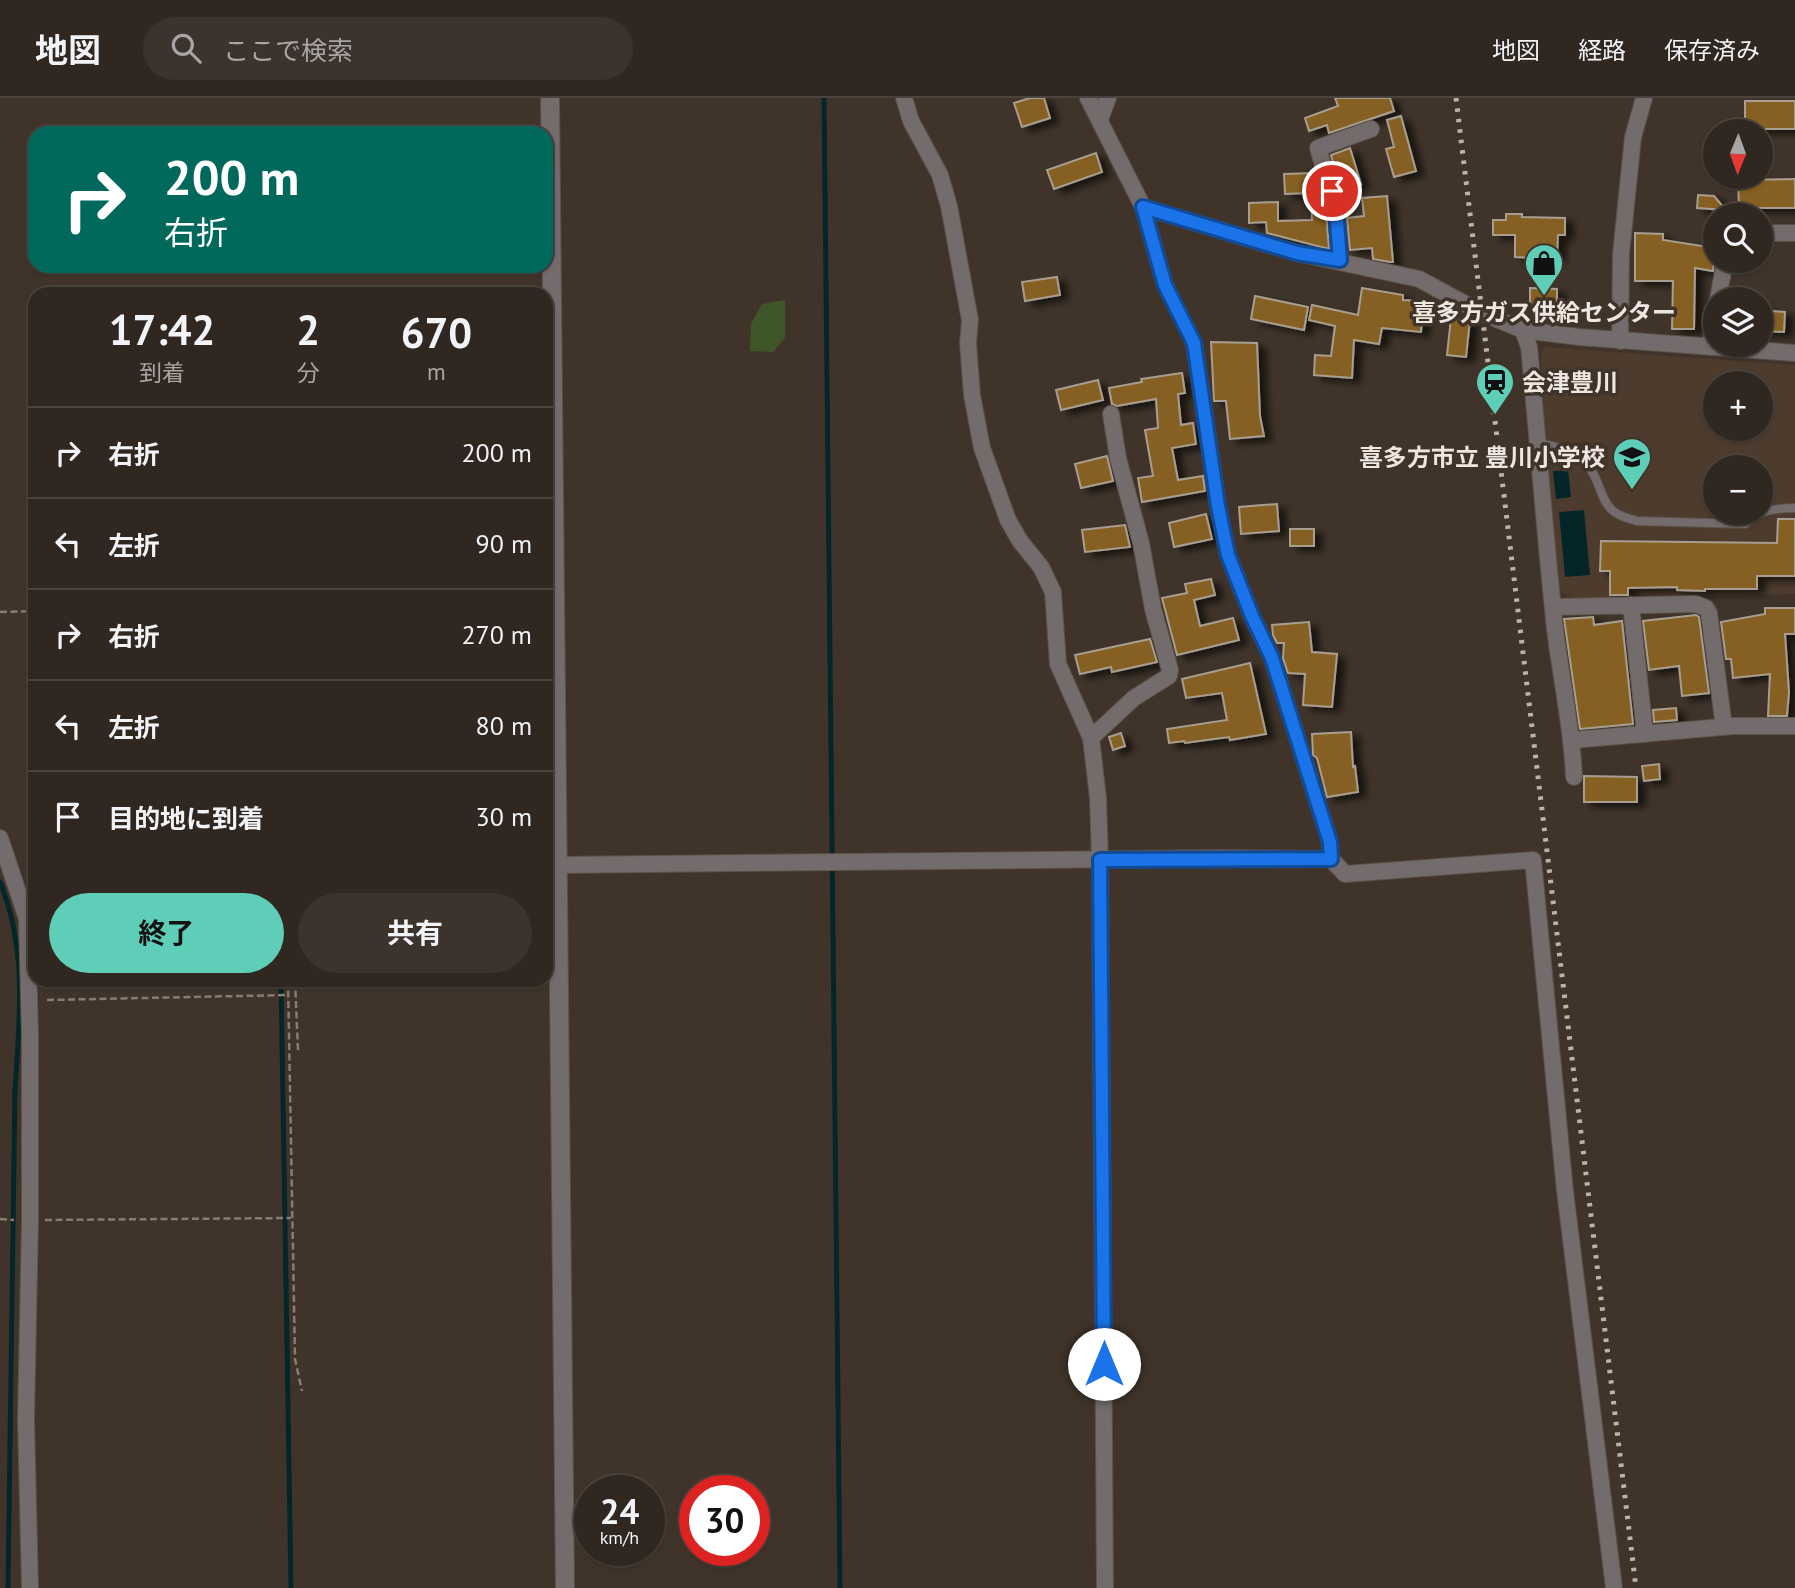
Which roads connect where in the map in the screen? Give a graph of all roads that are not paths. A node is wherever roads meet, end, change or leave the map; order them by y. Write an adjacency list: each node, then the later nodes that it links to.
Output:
1 (550, 98): 7 (street)
2 (904, 98): 27 (street)
3 (1088, 98): 6 (street)
4 (1108, 98): 6 (street)
5 (1644, 98): 14 (street)
6 (1100, 119): 9 (street)
7 (550, 126)
8 (1371, 129): 12 (street)
9 (1143, 207): 12 (street); 31 (street)
10 (1774, 233): 11 (street)
11 (1795, 233)
12 (1340, 260): 13 (street)
13 (1523, 330): 14 (street); 20 (street)
14 (1620, 341): 15 (street)
15 (1703, 346)
16 (1773, 351): 17 (street)
17 (1795, 353)
18 (1111, 414): 27 (street)
19 (553, 427): 33 (street)
20 (1538, 444): 21 (lane); 23 (street)
21 (1795, 508)
22 (1631, 606): 23 (street); 25 (street); 26 (street)
23 (1553, 607): 28 (street)
24 (1795, 726): 25 (street)
25 (1724, 727): 26 (street)
26 (1645, 734): 28 (street)
27 (1091, 738): 32 (street)
28 (1573, 740): 29 (street)
29 (1574, 777)
30 (0, 838): 34 (street)
31 (1331, 859): 32 (street); 39 (street)
32 (1100, 860): 33 (street); 38 (street)
33 (557, 865): 37 (street)
34 (28, 960)
35 (29, 987): 36 (street)
36 (30, 1588)
37 (565, 1588)
38 (1105, 1588)
39 (1614, 1588)

